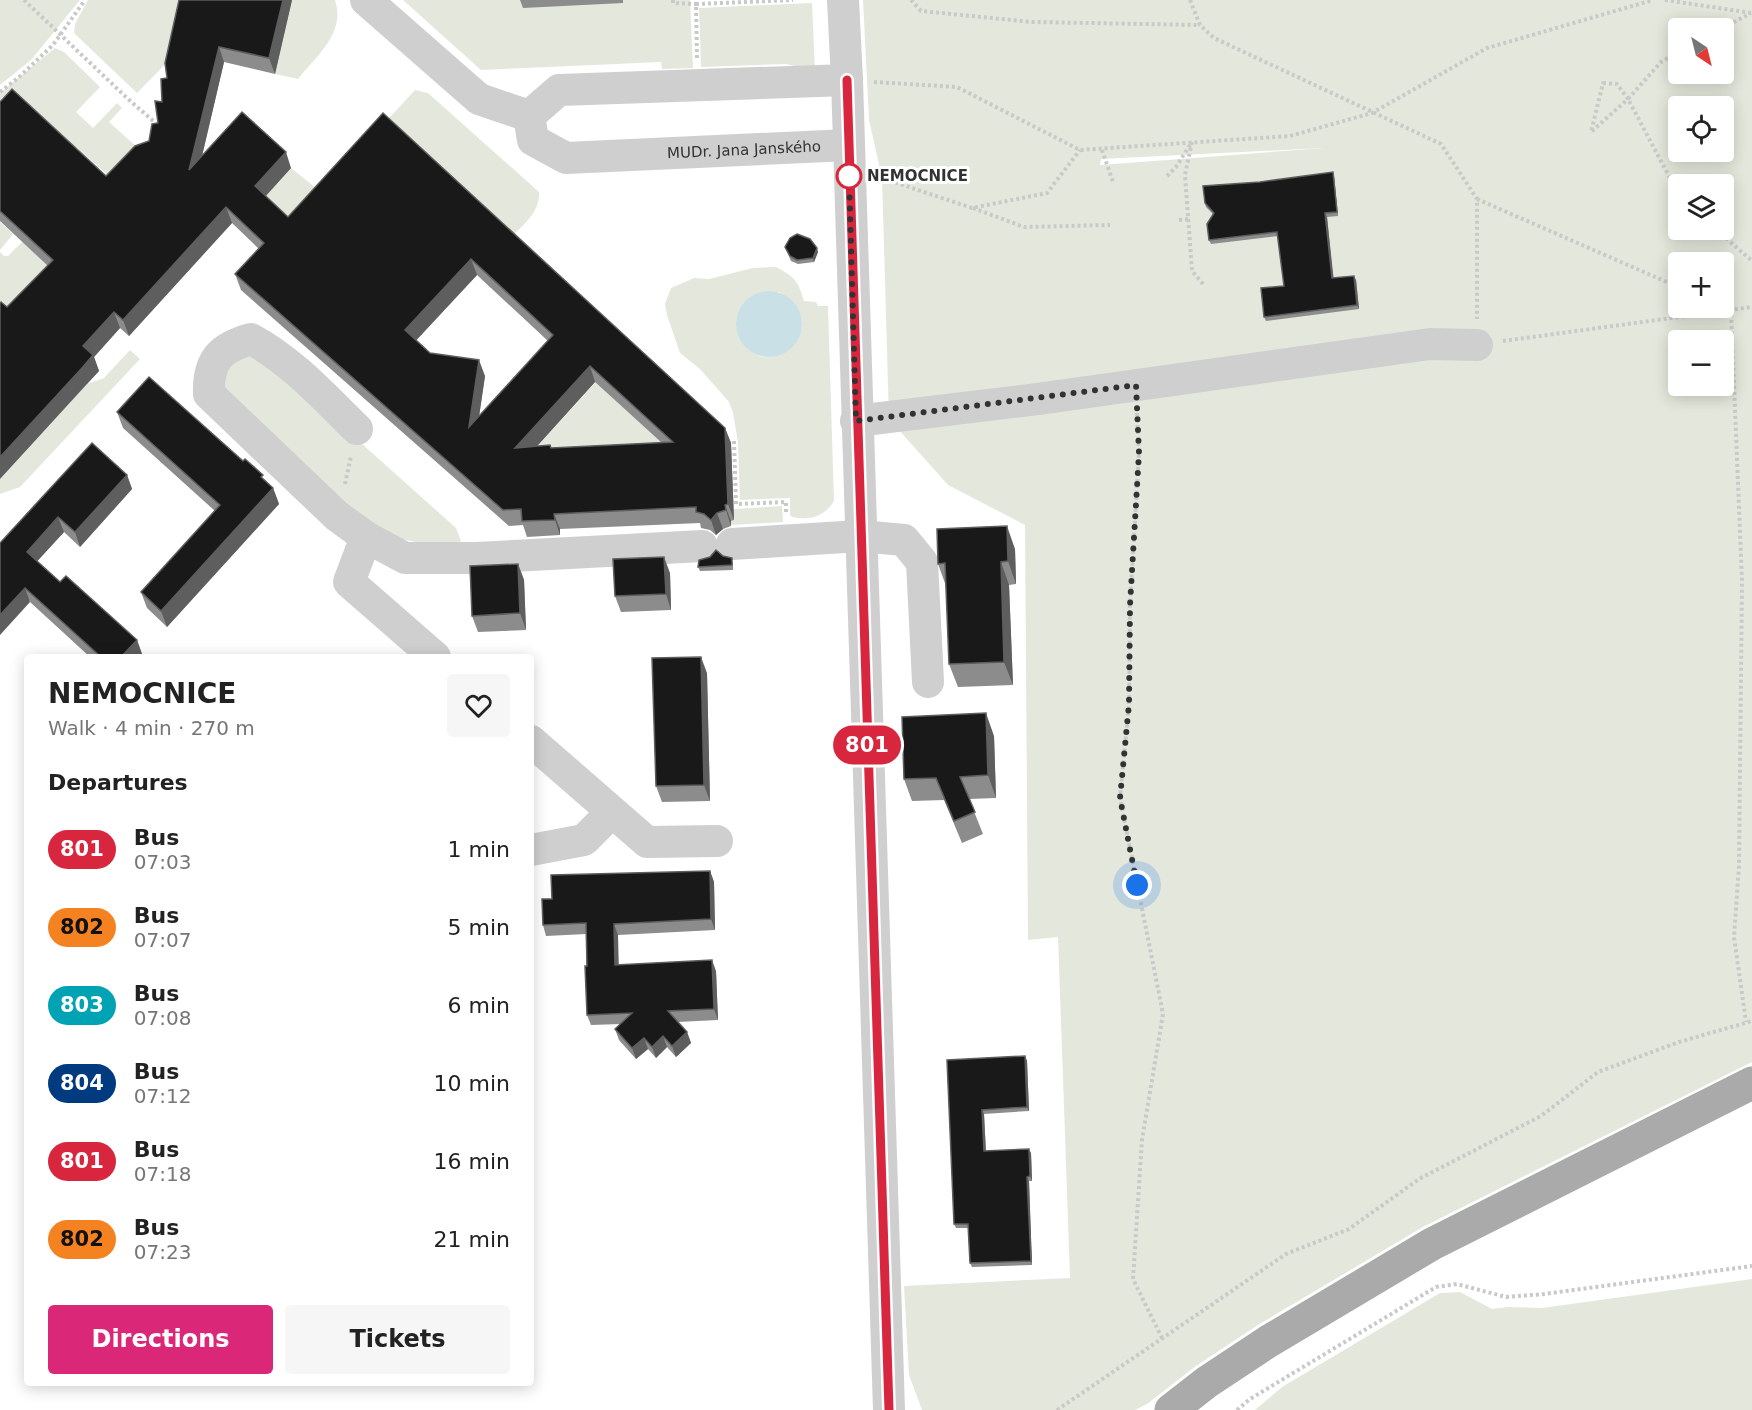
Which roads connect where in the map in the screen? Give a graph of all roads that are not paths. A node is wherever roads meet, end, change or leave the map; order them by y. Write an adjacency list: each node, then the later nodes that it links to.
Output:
1 (366, 0): 4 (street)
2 (843, 0): 3 (street)
3 (847, 80): 4 (street); 5 (street)
4 (529, 116): 5 (street, MUDr. Jana Janského)
5 (848, 145): 7 (street)
6 (1477, 345): 7 (street)
7 (856, 421): 9 (street)
8 (357, 429): 10 (street)
9 (860, 536): 10 (street); 12 (street); 18 (street)
10 (366, 537): 11 (street)
11 (432, 654)
12 (928, 682)
13 (534, 744): 14 (street)
14 (612, 812): 15 (street); 16 (street)
15 (717, 841)
16 (534, 849)
17 (1752, 1083): 19 (main road)
18 (889, 1410)
19 (1171, 1410)

